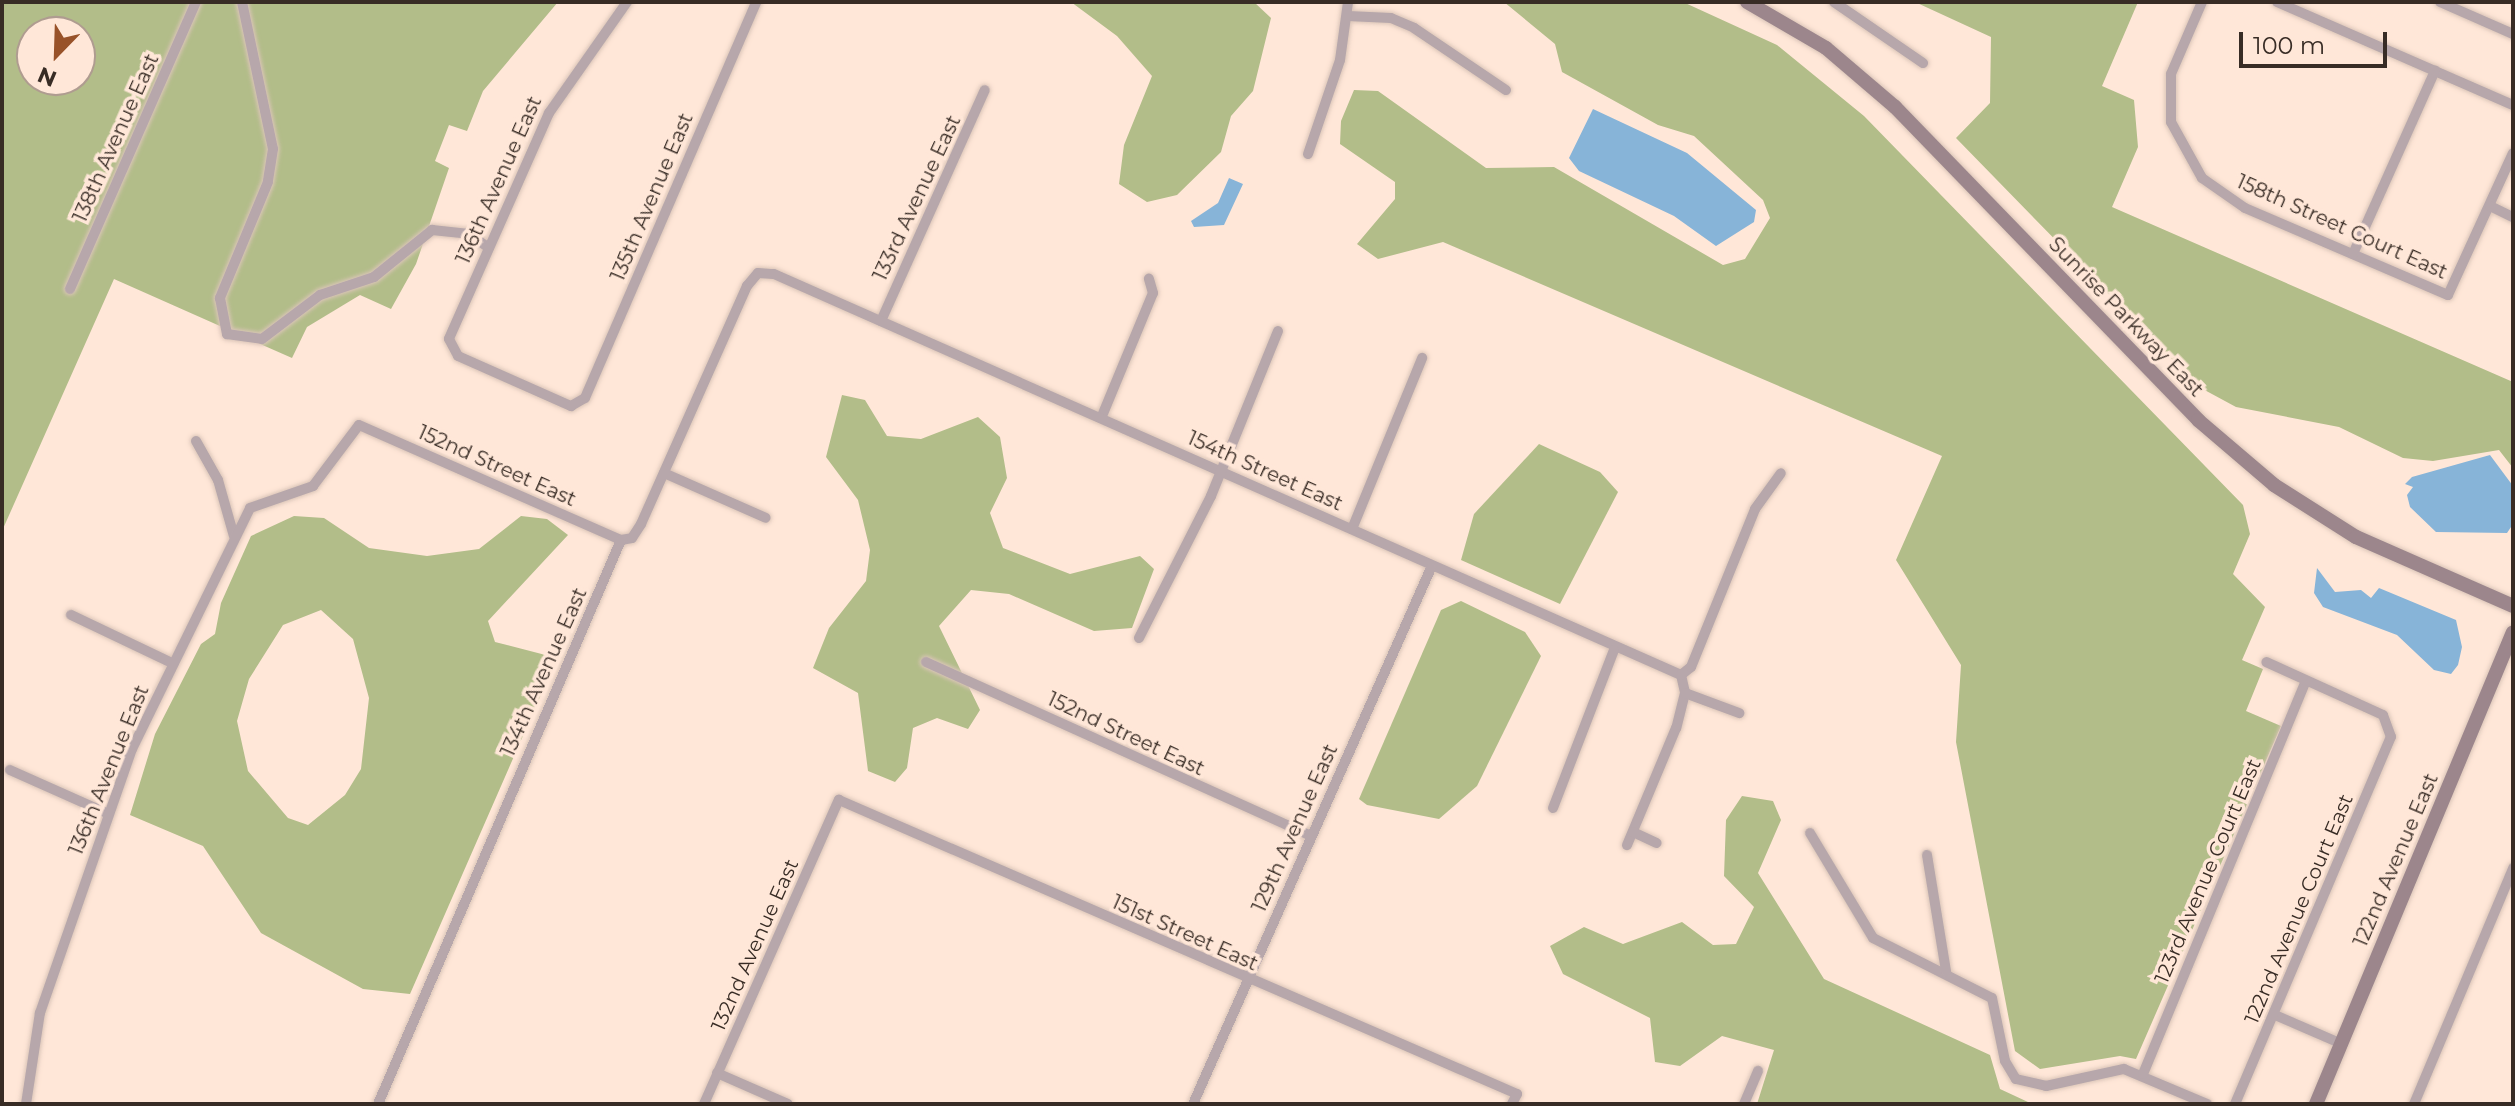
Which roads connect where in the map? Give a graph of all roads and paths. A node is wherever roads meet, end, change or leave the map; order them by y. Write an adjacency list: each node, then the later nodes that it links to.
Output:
1 (196, 2): 26 (street, 138th Avenue East)
2 (242, 2): 22 (street)
3 (627, 2): 22 (street, 136th Avenue East)
4 (756, 2): 29 (street, 135th Avenue East)
5 (1348, 2): 11 (street)
6 (1747, 2): 42 (street, Sunrise Parkway East)
7 (1834, 2): 13 (street)
8 (2202, 2): 23 (street, 158th Street Court East)
9 (2277, 2): 14 (street)
10 (2440, 2): 12 (street)
11 (1348, 16): 16 (street); 19 (street)
12 (2513, 34)
13 (1923, 63)
14 (2435, 71): 17 (street); 23 (street)
15 (985, 90): 27 (street, 133rd Avenue East)
16 (1506, 90)
17 (2513, 105)
18 (2513, 153): 20 (street)
19 (1308, 154)
20 (2490, 206): 21 (street); 23 (street, 158th Street Court East)
21 (2513, 217)
22 (489, 248): 29 (street, 136th Avenue East)
23 (2353, 254)
24 (762, 271): 27 (street, 154th Street East); 35 (street, 134th Avenue East)
25 (1149, 279): 31 (street)
26 (70, 289)
27 (881, 321): 31 (street, 154th Street East)
28 (1278, 331): 34 (street)
29 (449, 343)
30 (1422, 358): 38 (street)
31 (1102, 416): 34 (street, 154th Street East)
32 (359, 425): 39 (street, 136th Avenue East); 40 (street, 152nd Street East)
33 (196, 441): 39 (street)
34 (1221, 471): 38 (street, 154th Street East); 45 (street)
35 (664, 473): 37 (street); 40 (street, 134th Avenue East)
36 (1781, 473): 50 (street)
37 (766, 518)
38 (1352, 529): 41 (street, 154th Street East)
39 (234, 536): 49 (street, 136th Avenue East)
40 (621, 540): 74 (street, 134th Avenue East)
41 (1431, 568): 46 (street, 154th Street East); 60 (street, 129th Avenue East)
42 (2513, 606)
43 (71, 615): 49 (street)
44 (2513, 632): 68 (street, 122nd Avenue East)
45 (1139, 638)
46 (1614, 650): 50 (street, 154th Street East); 56 (street)
47 (926, 662): 60 (street, 152nd Street East)
48 (2266, 662): 51 (street)
49 (172, 663): 57 (street, 136th Avenue East)
50 (1681, 675): 52 (street)
51 (2306, 681): 67 (street, 122nd Avenue Court East); 71 (street, 123rd Avenue Court East)
52 (1685, 693): 53 (street); 58 (street)
53 (1739, 713)
54 (10, 770): 57 (street)
55 (839, 800): 66 (street, 151st Street East); 70 (street, 132nd Avenue East)
56 (1553, 808)
57 (109, 814): 73 (street, 136th Avenue East)
58 (1633, 832): 61 (street); 62 (street)
59 (1810, 833): 65 (street)
60 (1311, 836): 66 (street, 129th Avenue East)
61 (1657, 843)
62 (1627, 845)
63 (1927, 855): 65 (street)
64 (2513, 868): 82 (street)
65 (1946, 971): 71 (street)
66 (1249, 981): 72 (street, 151st Street East); 77 (street, 129th Avenue East)
67 (2275, 1015): 68 (street); 80 (street, 122nd Avenue Court East)
68 (2342, 1044): 81 (street, 122nd Avenue East)
69 (1758, 1071): 78 (street)
70 (717, 1073): 75 (street, 132nd Avenue East); 76 (street)
71 (2143, 1074): 79 (street)
72 (1515, 1099)
73 (26, 1104)
74 (378, 1104)
75 (704, 1104)
76 (788, 1104)
77 (1193, 1104)
78 (1744, 1104)
79 (2207, 1104)
80 (2235, 1104)
81 (2316, 1104)
82 (2414, 1104)

